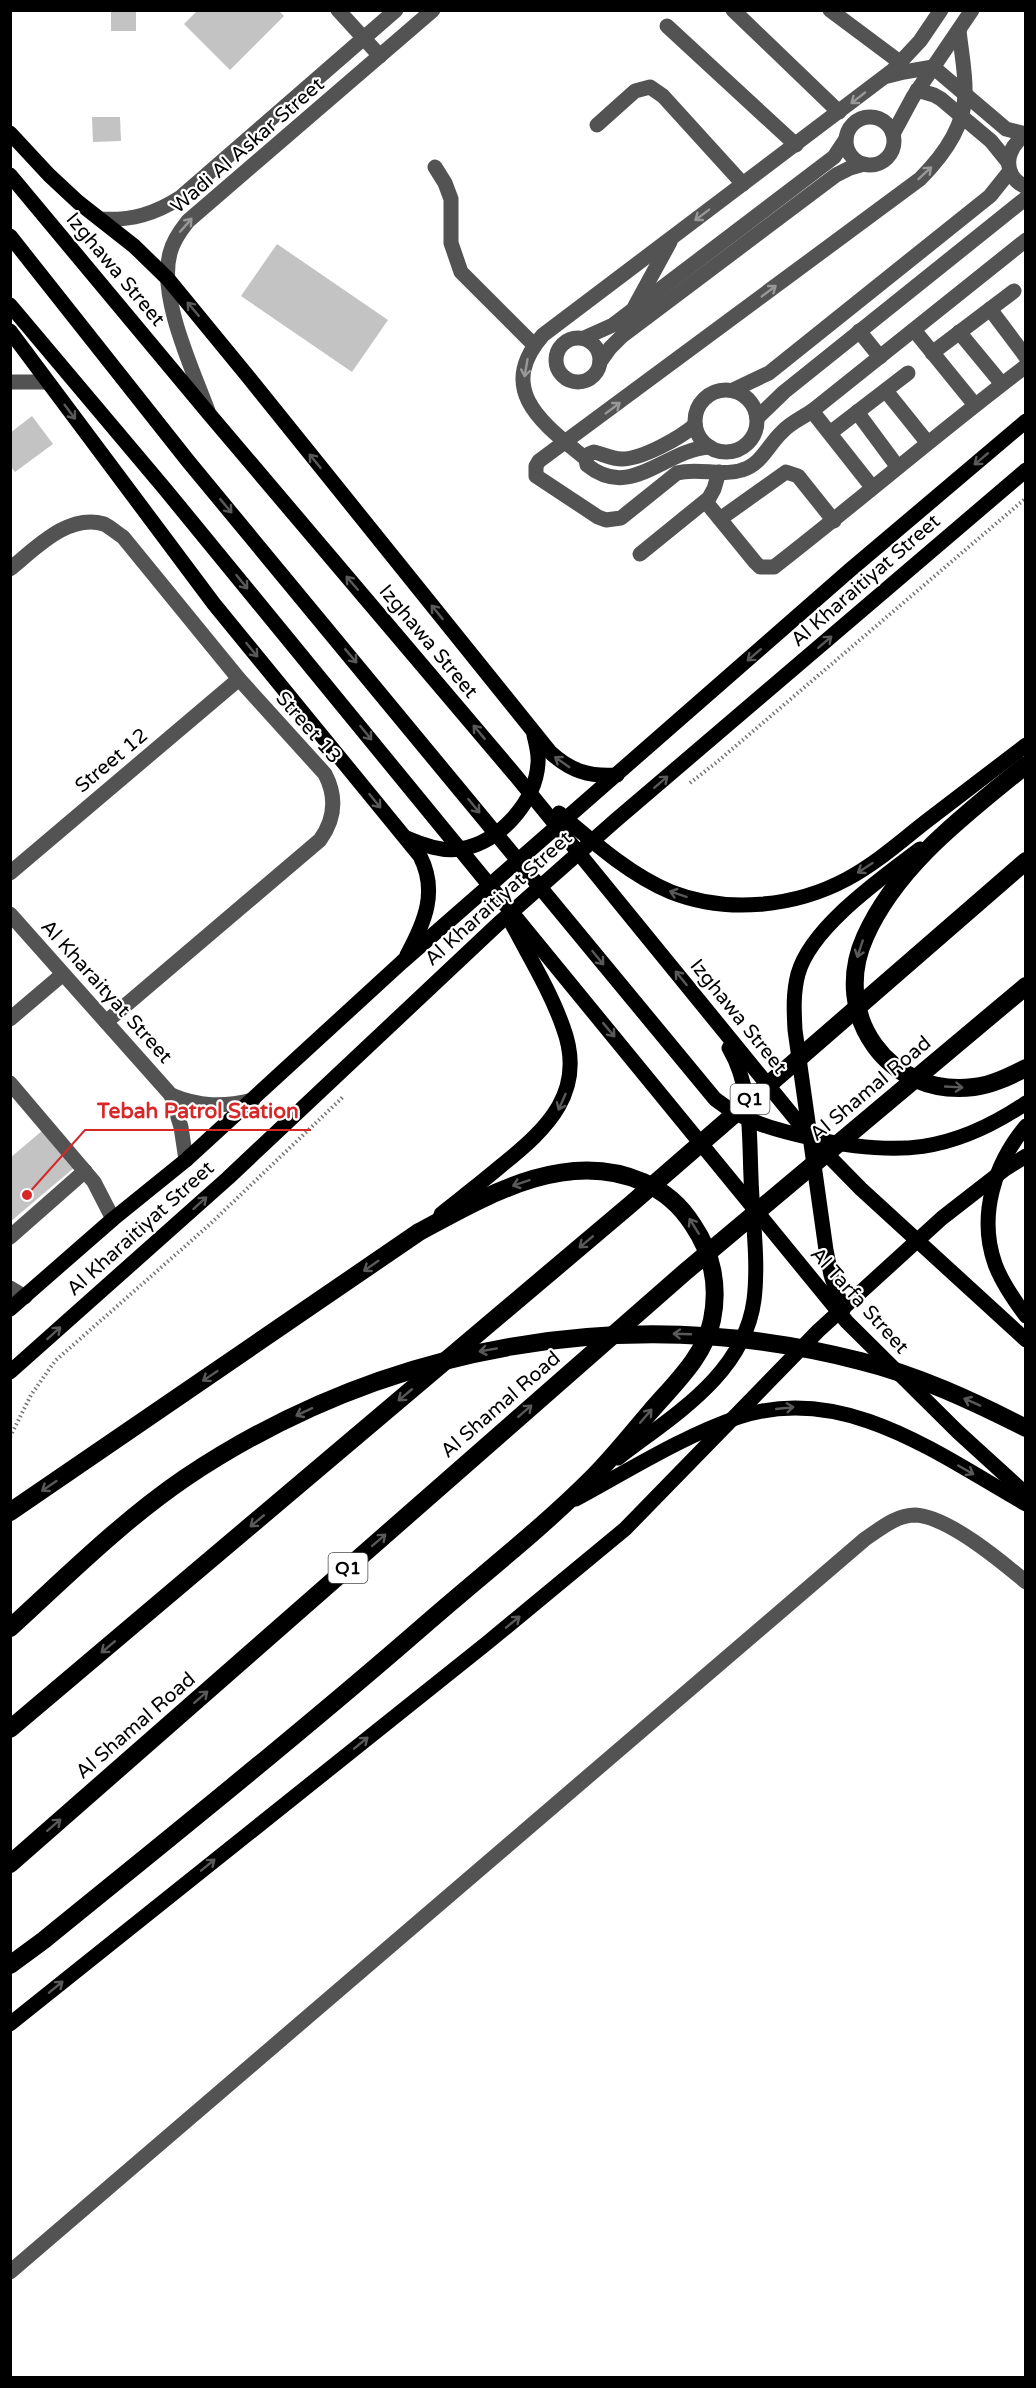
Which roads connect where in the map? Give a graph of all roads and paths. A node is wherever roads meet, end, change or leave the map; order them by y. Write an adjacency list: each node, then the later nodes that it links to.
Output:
1 (338, 10): 10 (street)
2 (396, 10): 10 (street, Wadi Al Askar Street)
3 (433, 10): 11 (street, Wadi Al Askar Street)
4 (733, 10): 17 (street)
5 (830, 10): 12 (street)
6 (940, 10): 12 (street)
7 (972, 10): 9 (street)
8 (667, 26): 24 (street)
9 (959, 30): 13 (street); 16 (street)
10 (364, 38): 11 (street); 28 (street, Wadi Al Askar Street)
11 (380, 56): 32 (street, Wadi Al Askar Street)
12 (901, 63): 14 (street)
13 (933, 67): 14 (street); 15 (street); 16 (street)
14 (883, 78): 17 (street, one-way to 17)
15 (917, 90): 18 (street); 21 (street)
16 (965, 96): 18 (street); 22 (street)
17 (839, 112): 24 (street)
18 (961, 116): 27 (street); 69 (street, one-way to 18)
19 (597, 125): 30 (street)
20 (10, 133): 34 (main road)
21 (893, 134): 23 (street); 25 (street)
22 (1026, 135): 27 (street)
23 (846, 139): 25 (street); 42 (street)
24 (796, 145): 30 (street)
25 (864, 164): 52 (street)
26 (435, 167): 48 (street)
27 (1009, 167): 31 (street); 58 (street)
28 (209, 173): 32 (street); 34 (street, Wadi Al Askar Street)
29 (10, 175): 63 (main road, Izghawa Street)
30 (743, 184): 36 (street, one-way to 36)
31 (1026, 187)
32 (226, 189): 38 (street, Wadi Al Askar Street, one-way to 32)
33 (1026, 198): 45 (street)
34 (100, 219): 38 (main road)
35 (10, 236): 107 (main road, one-way to 107)
36 (673, 237): 42 (street); 48 (street)
37 (1023, 246): 43 (street)
38 (168, 279): 63 (street, Wadi Al Askar Street); 83 (main road, one-way to 38)
39 (1014, 291): 41 (street)
40 (10, 305): 93 (main road, one-way to 93)
41 (990, 309): 46 (street); 51 (street)
42 (633, 310): 47 (street)
43 (914, 330): 49 (street); 50 (street)
44 (10, 331): 56 (main road)
45 (860, 332): 50 (street); 64 (street)
46 (959, 332): 49 (street); 57 (street)
47 (584, 338): 52 (street); 52 (street)
48 (534, 345): 69 (street, one-way to 69)
49 (932, 352): 60 (street)
50 (880, 357): 61 (street)
51 (1026, 357)
52 (600, 362)
53 (1026, 366): 57 (street)
54 (908, 373): 59 (street)
55 (10, 382): 56 (street)
56 (47, 382): 90 (main road, one-way to 90)
57 (1002, 384): 60 (street)
58 (733, 390): 64 (street); 66 (street)
59 (886, 391): 62 (street); 68 (street)
60 (975, 405): 68 (street)
61 (812, 411): 67 (street); 74 (street)
62 (857, 412): 67 (street); 72 (street)
63 (210, 415): 87 (main road, Izghawa Street, one-way to 63)
64 (757, 418): 70 (street)
65 (1026, 421): 86 (main road, Al Kharaitiyat Street, one-way to 86)
66 (695, 424): 70 (street); 71 (street)
67 (830, 433): 75 (street)
68 (927, 442): 72 (street)
69 (566, 443): 71 (street); 74 (street)
70 (710, 447): 71 (street)
71 (586, 459)
72 (897, 466): 75 (street)
73 (1026, 470): 123 (main road, Al Kharaitiyat Street, one-way to 73)
74 (719, 472): 77 (street)
75 (872, 487): 79 (street)
76 (1026, 498): 88 (path)
77 (706, 502): 78 (street); 80 (street)
78 (720, 519): 79 (street); 79 (street)
79 (834, 521)
80 (640, 554)
81 (10, 569): 82 (street, Street 13)
82 (239, 679): 92 (street, Street 12); 100 (street, Street 13)
83 (534, 733): 86 (main road, one-way to 83); 90 (main road)
84 (1026, 745): 87 (main road, one-way to 87)
85 (1026, 765): 89 (highway)
86 (617, 775): 95 (main road, Al Kharaitiyat Street)
87 (516, 776): 98 (main road, Izghawa Street, one-way to 87)
88 (689, 783)
89 (959, 820): 101 (highway, one-way to 101); 109 (main road)
90 (404, 837): 95 (main road)
91 (1026, 861): 133 (highway, Q1, one-way to 133)
92 (10, 873)
93 (496, 894): 113 (main road, Al Tarfa Street, one-way to 113); 115 (main road, one-way to 115)
94 (10, 914): 96 (street, Al Kharaityat Street)
95 (402, 963): 105 (main road, Al Kharaitiyat Street)
96 (63, 974): 99 (street); 100 (street, Al Kharaityat Street)
97 (1026, 986): 134 (highway, Al Shamal Road / Q1, one-way to 97)
98 (701, 1002): 107 (main road); 109 (main road, Izghawa Street)
99 (10, 1019)
100 (106, 1022): 104 (street, Al Kharaityat Street)
101 (1026, 1068)
102 (10, 1083): 112 (street)
103 (351, 1089): 125 (path)
104 (171, 1095): 105 (street); 111 (street, Al Kharaityat Street)
105 (252, 1100): 111 (main road, Al Kharaitiyat Street)
106 (1026, 1103): 109 (main road)
107 (749, 1121): 109 (main road); 113 (main road)
108 (1026, 1126): 120 (main road)
109 (811, 1138): 121 (main road); 122 (main road)
110 (1026, 1156): 138 (main road, one-way to 110)
111 (186, 1160): 114 (main road, Al Kharaitiyat Street)
112 (85, 1171): 114 (street); 116 (street)
113 (752, 1207): 121 (main road, Al Tarfa Street); 126 (main road)
114 (112, 1219): 118 (main road, Al Kharaitiyat Street)
115 (419, 1232): 126 (highway, one-way to 115); 130 (highway, one-way to 130)
116 (10, 1237)
117 (10, 1288): 118 (street)
118 (25, 1297): 119 (main road, Al Kharaitiyat Street)
119 (10, 1309)
120 (1026, 1316)
121 (847, 1322): 127 (main road, Al Tarfa Street)
122 (1026, 1340)
123 (10, 1372)
124 (1026, 1428): 132 (highway, one-way to 132)
125 (10, 1437)
126 (594, 1476): 129 (highway)
127 (1026, 1494)
128 (1026, 1504): 129 (main road, one-way to 128)
129 (560, 1507): 135 (highway)
130 (10, 1512)
131 (1026, 1582): 139 (street)
132 (10, 1628)
133 (10, 1729)
134 (10, 1864)
135 (44, 1940): 136 (highway); 137 (main road)
136 (10, 1965)
137 (10, 1972)
138 (10, 2024)
139 (10, 2272)

